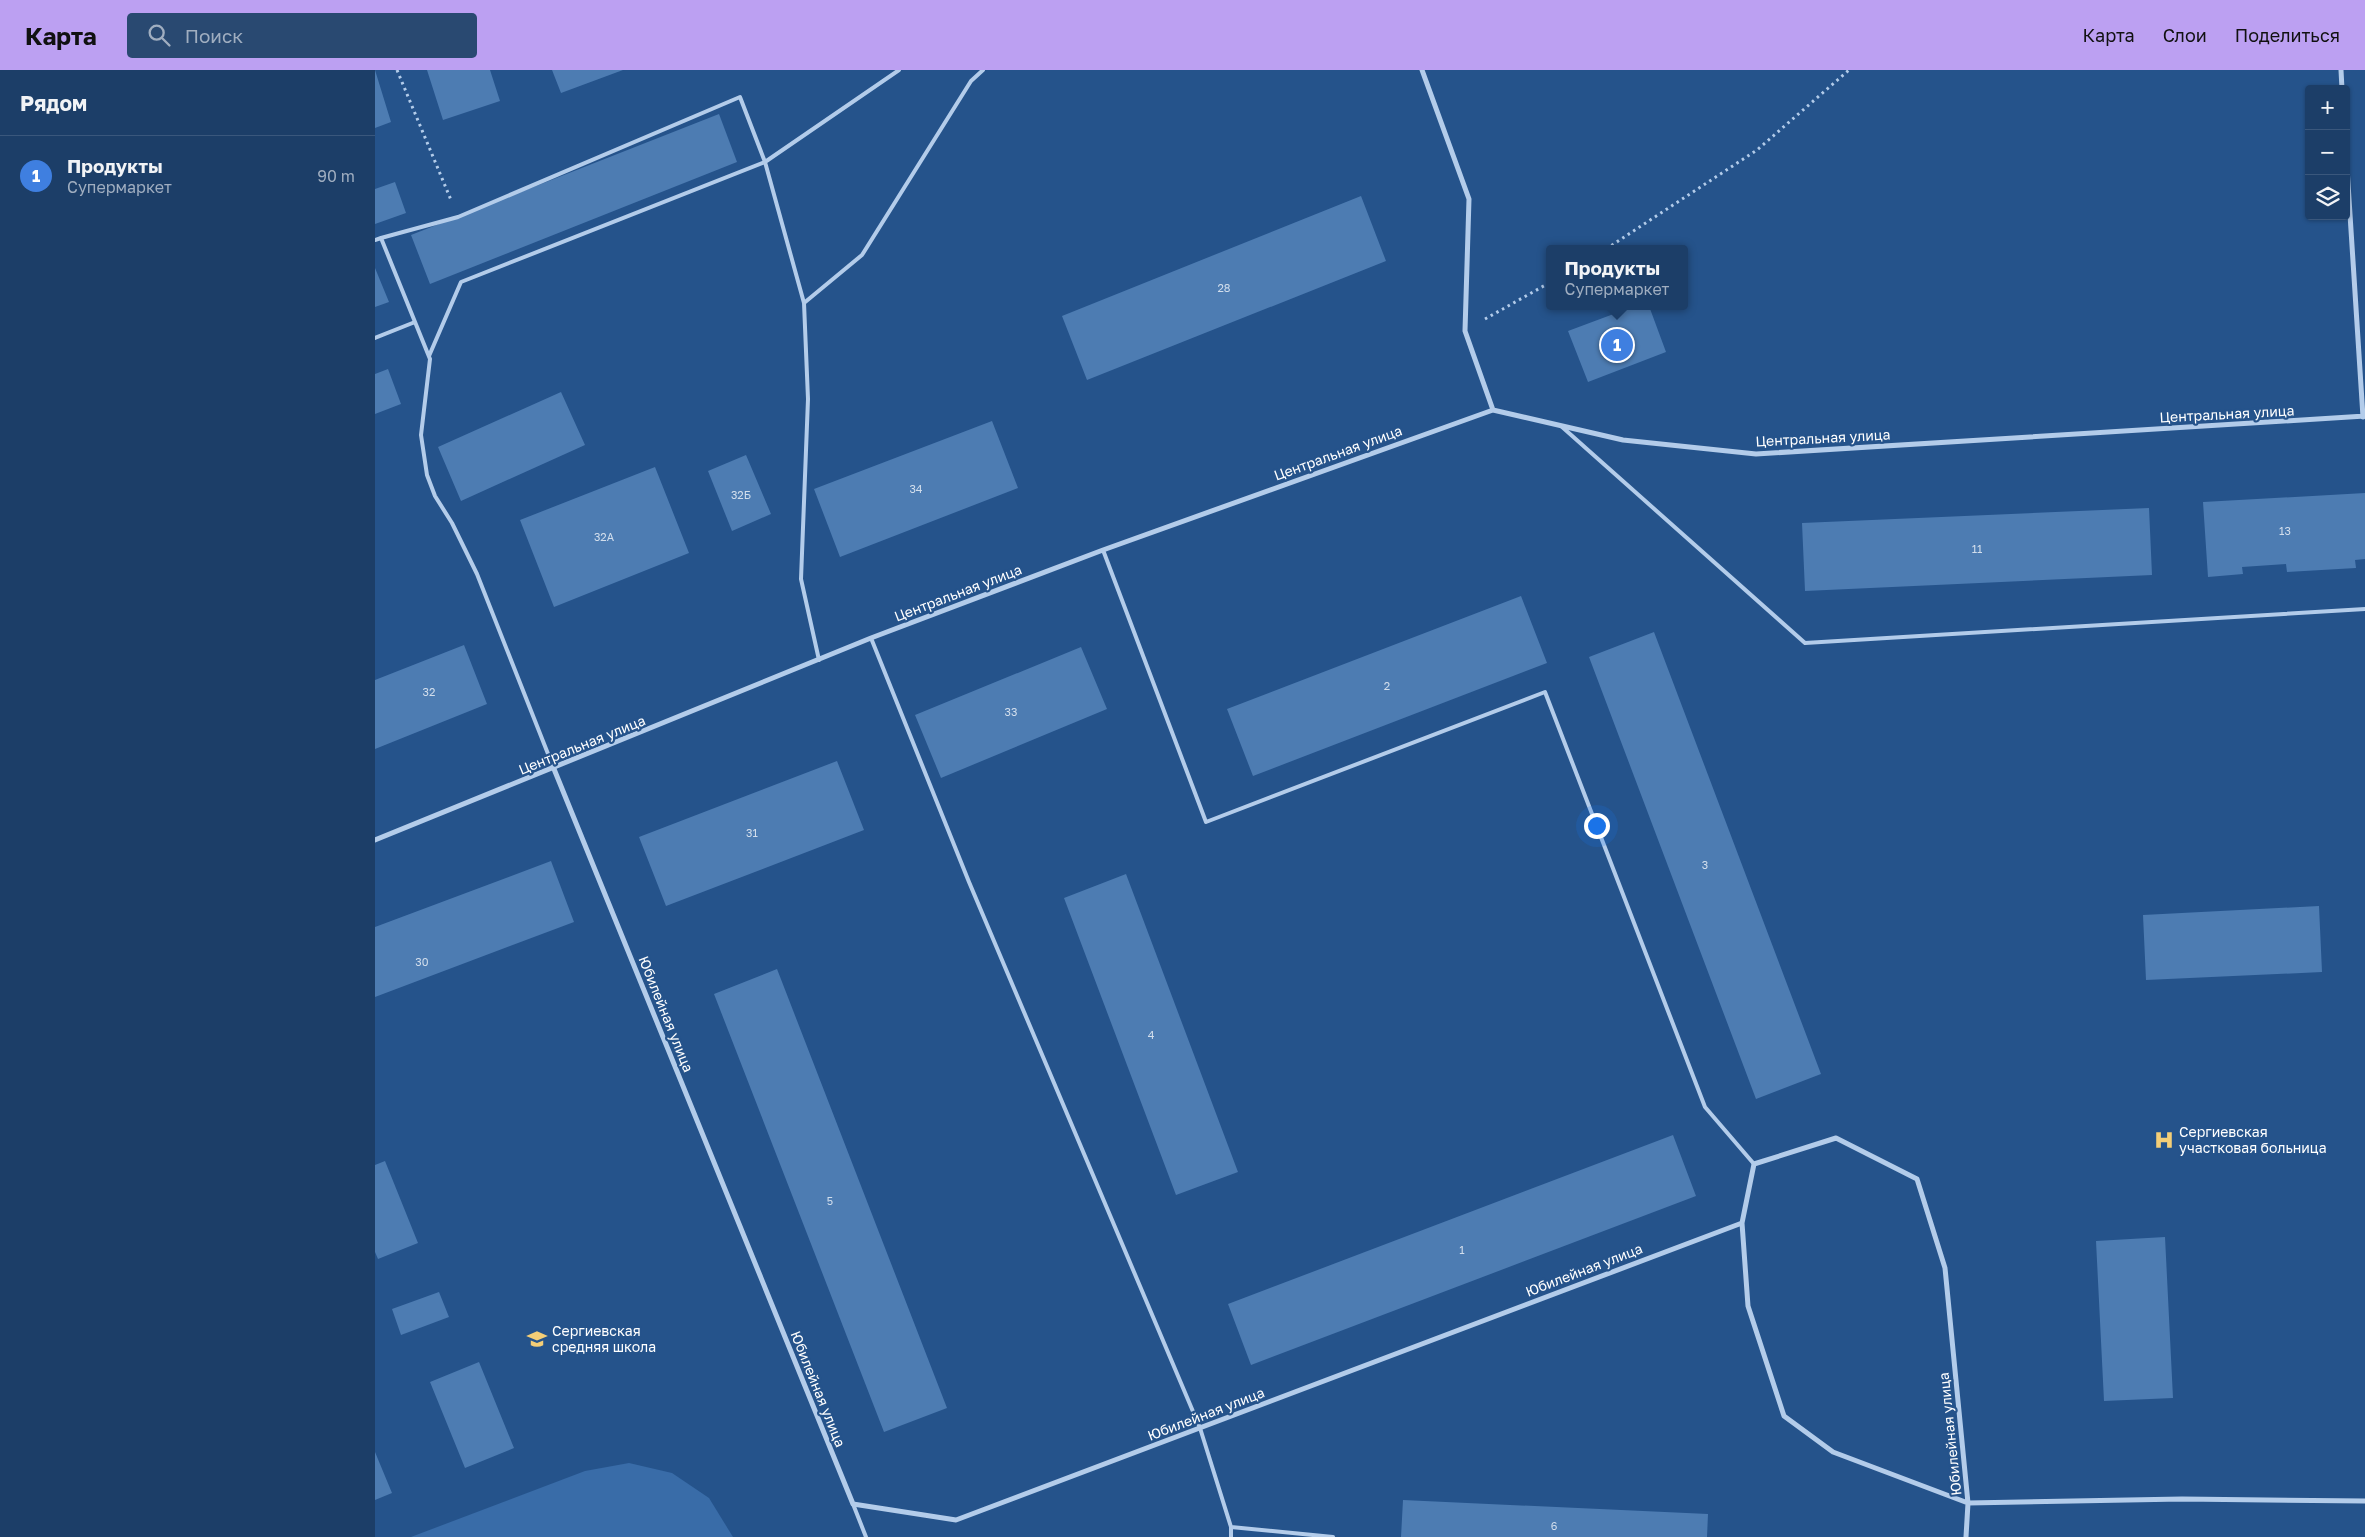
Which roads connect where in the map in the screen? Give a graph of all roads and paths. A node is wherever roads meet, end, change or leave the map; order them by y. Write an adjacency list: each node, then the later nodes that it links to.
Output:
1 (397, 70): 10 (path)
2 (899, 70): 8 (lane)
3 (983, 70): 15 (lane)
4 (1422, 70): 17 (street)
5 (1849, 70): 13 (path)
6 (2341, 70): 7 (street)
7 (2342, 85)
8 (765, 162): 10 (lane); 15 (lane); 19 (lane)
9 (2348, 175): 21 (street)
10 (457, 217): 11 (lane)
11 (381, 238): 12 (lane); 16 (lane)
12 (375, 240)
13 (1612, 245)
14 (1546, 285): 17 (path)
15 (804, 303): 26 (lane)
16 (415, 322): 18 (lane); 19 (lane)
17 (1465, 330): 20 (street)
18 (375, 338)
19 (429, 356): 27 (lane)
20 (1493, 410): 22 (street, Центральная улица); 23 (street, Центральная улица)
21 (2364, 416): 22 (street, Центральная улица)
22 (1559, 425): 24 (lane)
23 (1103, 550): 25 (street, Центральная улица); 29 (lane)
24 (2365, 610)
25 (871, 638): 26 (street, Центральная улица); 31 (lane)
26 (819, 660): 27 (street, Центральная улица)
27 (554, 769): 28 (street, Центральная улица); 34 (street, Юбилейная улица)
28 (375, 840)
29 (1754, 1164): 30 (street); 33 (street, Юбилейная улица)
30 (1742, 1223): 31 (street, Юбилейная улица); 33 (street)
31 (1200, 1428): 34 (street, Юбилейная улица); 35 (lane)
32 (2365, 1502): 33 (street)
33 (1968, 1503): 39 (street, Юбилейная улица)
34 (853, 1504): 36 (lane)
35 (1231, 1527): 37 (lane); 38 (lane)
36 (867, 1537)
37 (1231, 1537)
38 (1333, 1537)
39 (1966, 1537)

